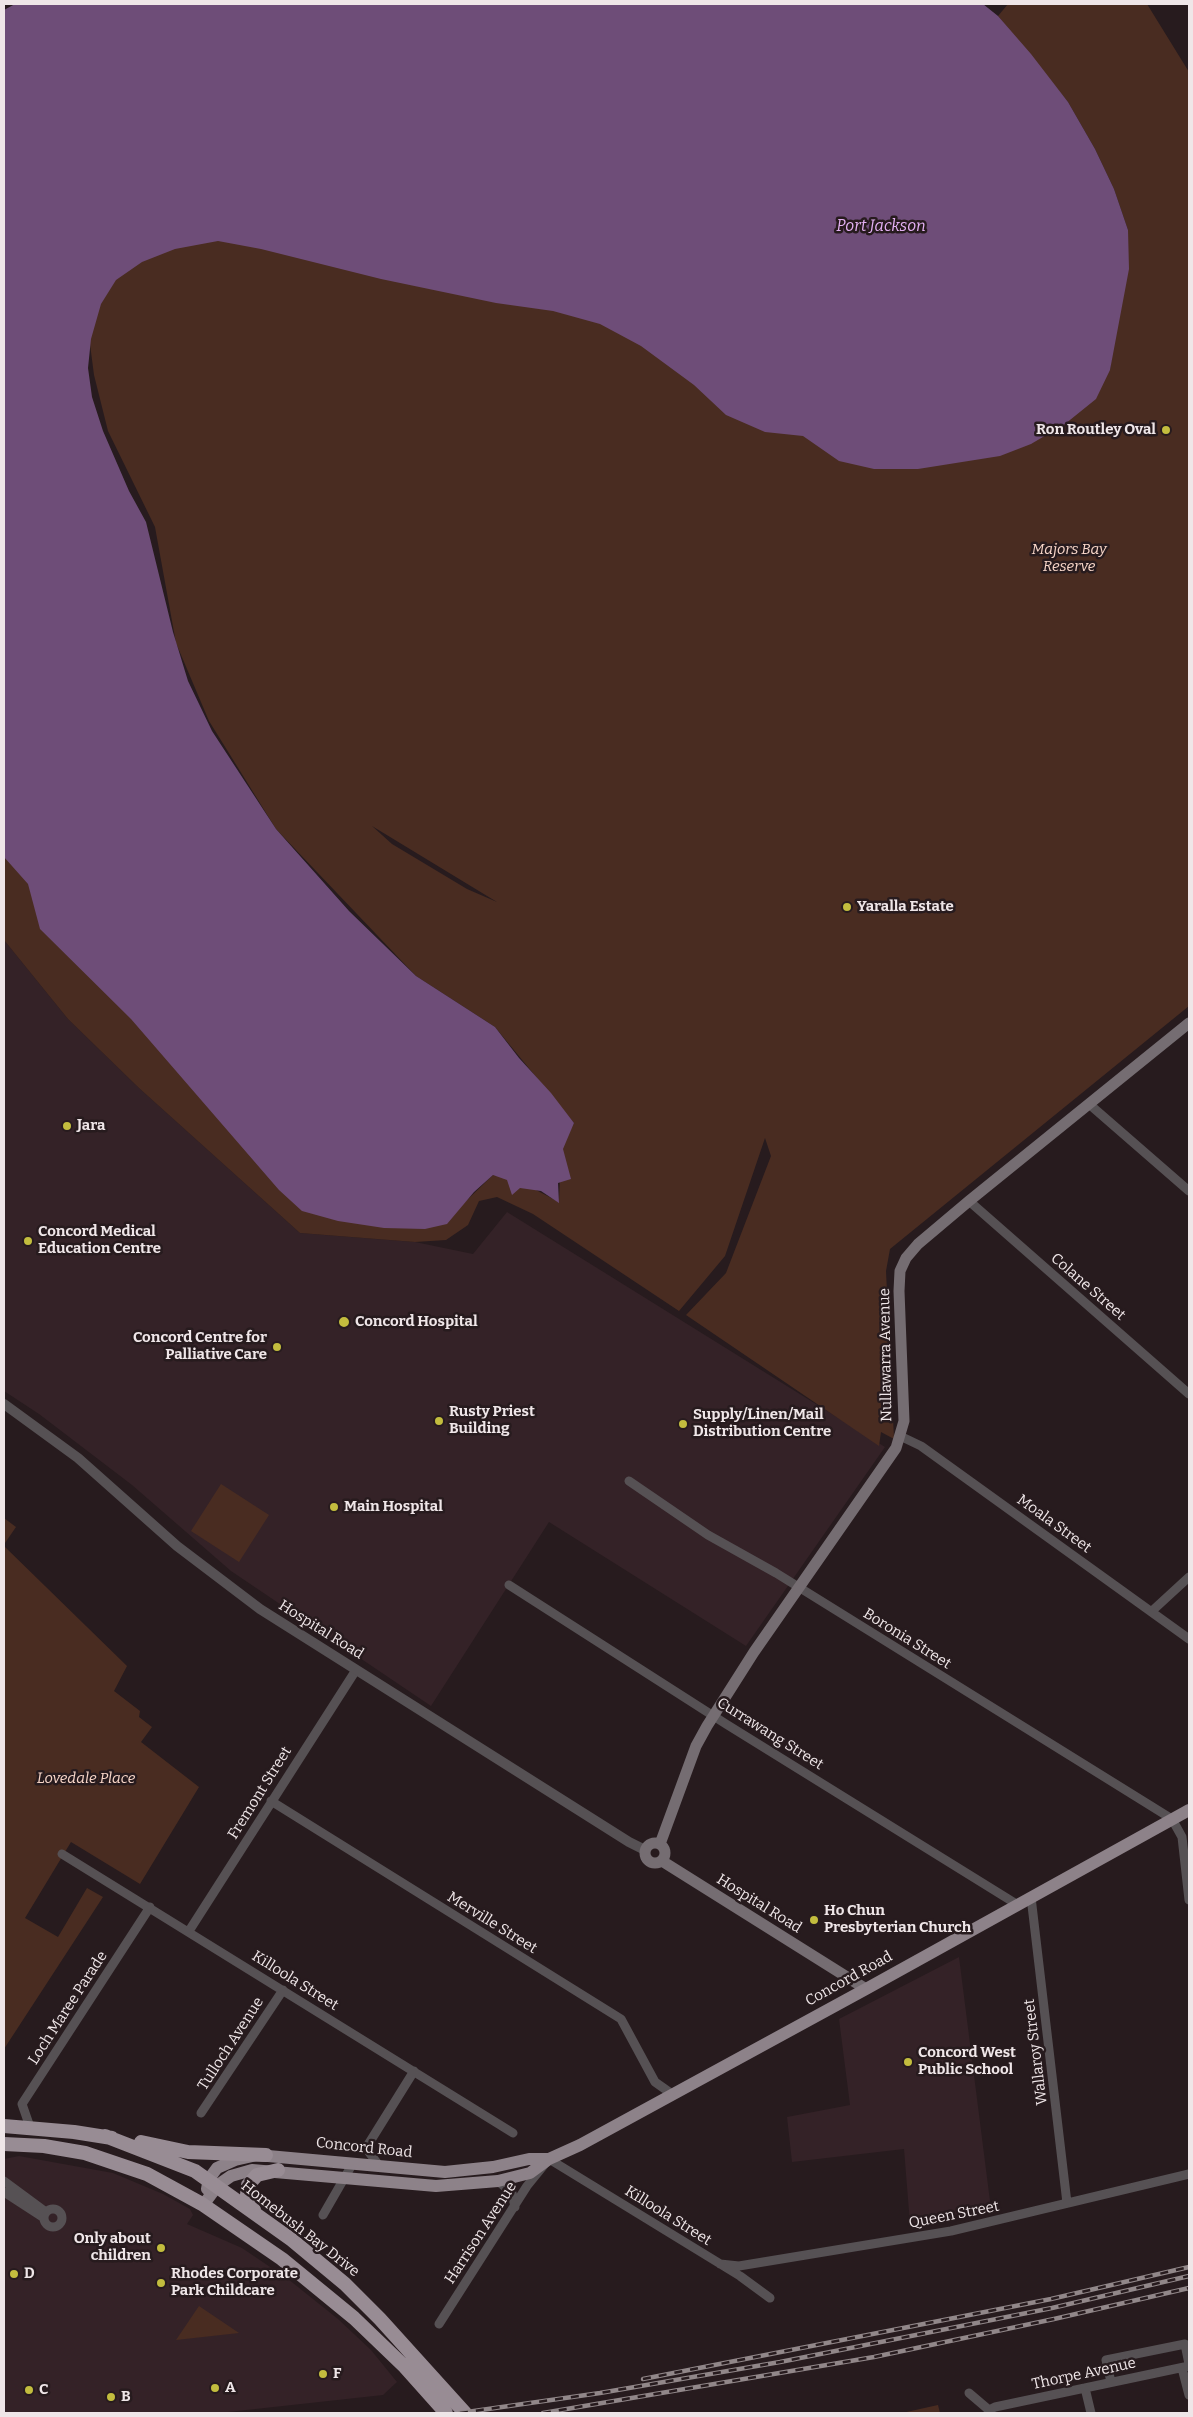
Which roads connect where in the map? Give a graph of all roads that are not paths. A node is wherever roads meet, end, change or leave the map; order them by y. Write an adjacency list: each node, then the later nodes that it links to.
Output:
1 (1189, 1023): 2 (main road, Nullawarra Avenue)
2 (1089, 1104): 3 (street); 4 (main road, Nullawarra Avenue)
3 (1189, 1191)
4 (969, 1201): 5 (street, Colane Street); 7 (main road, Nullawarra Avenue)
5 (1189, 1394)
6 (4, 1404): 14 (street, Hospital Road)
7 (900, 1436): 11 (main road, Nullawarra Avenue); 12 (street, Moala Street)
8 (629, 1481): 11 (street, Boronia Street)
9 (1189, 1577): 12 (street)
10 (509, 1584): 15 (street, Currawang Street)
11 (799, 1588): 15 (main road, Nullawarra Avenue); 18 (street, Boronia Street)
12 (1152, 1611): 13 (street, Moala Street)
13 (1189, 1639)
14 (356, 1670): 16 (street, Fremont Street); 20 (street, Hospital Road)
15 (714, 1716): 19 (main road, Nullawarra Avenue); 25 (street, Currawang Street)
16 (271, 1801): 27 (street, Fremont Street); 31 (street, Merville Street)
17 (1189, 1810): 18 (main road, Concord Road)
18 (1172, 1820): 23 (main road, Concord Road); 24 (street)
19 (660, 1844): 20 (main road); 22 (main road)
20 (645, 1850): 22 (main road)
21 (62, 1854): 26 (street, Killoola Street)
22 (662, 1861): 28 (main road, Hospital Road)
23 (1031, 1897): 25 (main road, Concord Road); 49 (street, Wallaroy Street)
24 (1189, 1900)
25 (1018, 1905): 28 (main road, Concord Road)
26 (150, 1907): 27 (street, Killoola Street); 34 (street, Loch Maree Parade)
27 (189, 1931): 29 (street, Killoola Street)
28 (866, 1989): 31 (main road, Concord Road)
29 (283, 1990): 30 (street, Killoola Street); 32 (street, Tulloch Avenue)
30 (414, 2072): 35 (street, Killoola Street); 41 (street)
31 (672, 2094): 39 (main road, Concord Road)
32 (201, 2113)
33 (4, 2126): 34 (highway)
34 (30, 2127): 36 (highway)
35 (513, 2133)
36 (105, 2136): 38 (highway); 47 (highway, Homebush Bay Drive)
37 (4, 2144): 50 (highway)
38 (266, 2154): 40 (main road, Concord Road); 47 (main road, Concord Road)
39 (549, 2159): 41 (main road, Concord Road); 46 (main road, Concord Road); 51 (street, Harrison Avenue); 54 (street, Killoola Street)
40 (353, 2163): 41 (main road, Concord Road); 44 (street)
41 (380, 2166)
42 (278, 2170): 44 (main road, Concord Road); 47 (main road, Concord Road); 52 (highway)
43 (1189, 2174): 49 (street, Queen Street)
44 (346, 2177): 46 (main road, Concord Road); 53 (street)
45 (4, 2181): 48 (street)
46 (498, 2181): 51 (street)
47 (213, 2182): 50 (main road); 52 (highway, Homebush Bay Drive)
48 (4, 2193)
49 (1067, 2203): 54 (street, Queen Street)
50 (204, 2204): 63 (highway)
51 (515, 2207): 56 (street, Harrison Avenue)
52 (256, 2213): 64 (highway, Homebush Bay Drive)
53 (323, 2215)
54 (720, 2264): 55 (street, Killoola Street)
55 (770, 2298)
56 (439, 2324)
57 (1187, 2366): 58 (street, Thorpe Avenue); 58 (street); 61 (street)
58 (1111, 2382): 59 (street, Thorpe Avenue)
59 (1084, 2388): 62 (street, Thorpe Avenue); 65 (street)
60 (969, 2393): 62 (street)
61 (1189, 2395)
62 (989, 2412)
63 (446, 2413)
64 (465, 2413)
65 (1091, 2413)

